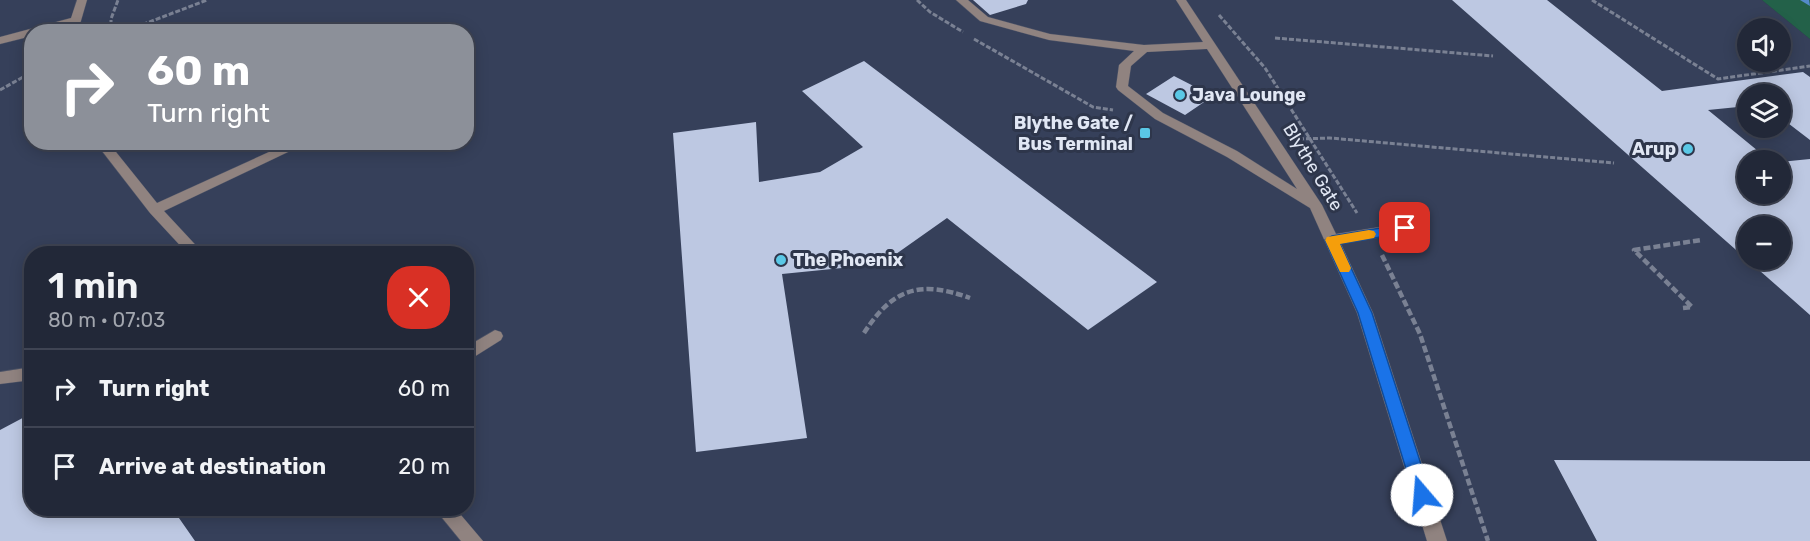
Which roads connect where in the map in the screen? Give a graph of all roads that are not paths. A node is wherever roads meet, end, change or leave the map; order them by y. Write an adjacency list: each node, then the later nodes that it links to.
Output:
1 (82, 0): 4 (street)
2 (961, 0): 8 (street)
3 (1181, 0): 7 (street, Blythe Gate)
4 (76, 24)
5 (24, 34): 6 (street)
6 (0, 41)
7 (1210, 45): 8 (street); 11 (street, Blythe Gate)
8 (1144, 49): 11 (street)
9 (107, 150): 12 (street)
10 (286, 150): 12 (street)
11 (1317, 208): 14 (street, Blythe Gate)
12 (155, 210): 15 (street)
13 (1405, 228): 14 (street)
14 (1332, 240): 22 (street, Blythe Gate)
15 (189, 246)
16 (495, 336): 17 (street)
17 (474, 350)
18 (24, 374): 19 (street)
19 (0, 379)
20 (450, 516): 21 (street)
21 (473, 541)
22 (1437, 541)

